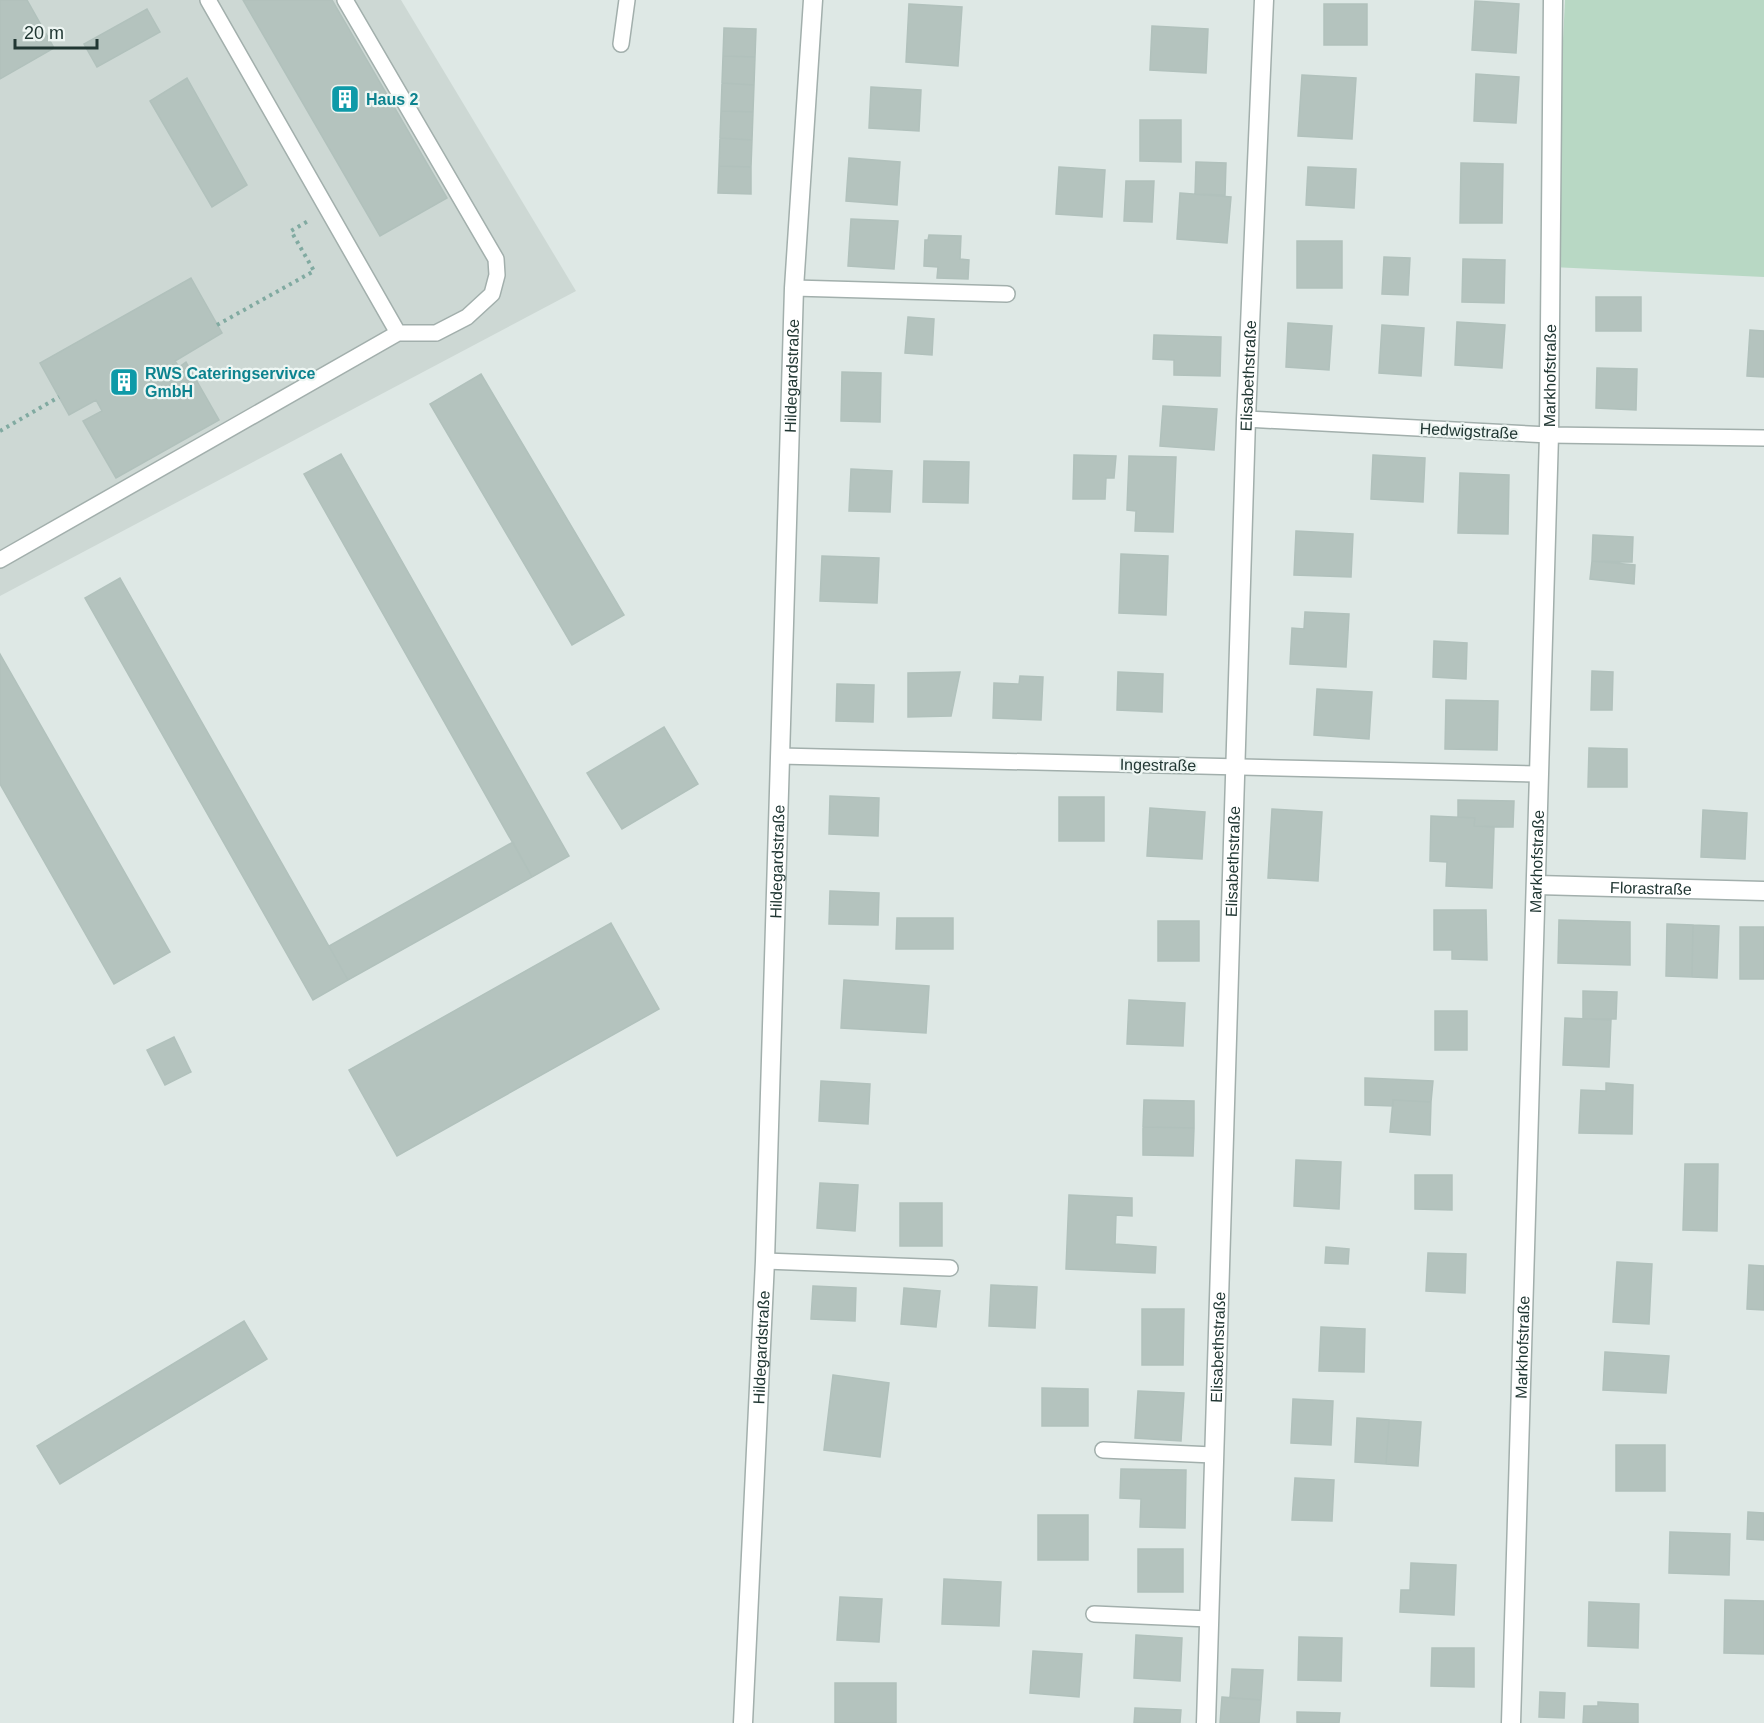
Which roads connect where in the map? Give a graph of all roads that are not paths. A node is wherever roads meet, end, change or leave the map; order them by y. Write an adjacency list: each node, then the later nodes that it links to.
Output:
1 (208, 0): 10 (lane)
2 (345, 0): 10 (lane)
3 (627, 0): 7 (lane)
4 (813, 0): 8 (street, Hildegardstraße)
5 (1264, 0): 11 (street, Elisabethstraße)
6 (1553, 0): 12 (street, Markhofstraße)
7 (621, 44)
8 (794, 288): 9 (lane); 15 (street, Hildegardstraße)
9 (1007, 294)
10 (398, 333): 14 (lane)
11 (1246, 419): 12 (lane, Hedwigstraße); 16 (street, Elisabethstraße)
12 (1549, 435): 13 (lane, Hedwigstraße); 17 (street, Markhofstraße)
13 (1764, 438)
14 (0, 560)
15 (780, 756): 16 (lane, Ingestraße); 20 (street, Hildegardstraße)
16 (1236, 767): 17 (lane, Ingestraße); 23 (street, Elisabethstraße)
17 (1537, 774): 18 (street, Markhofstraße)
18 (1537, 885): 19 (street, Florastraße); 28 (street, Markhofstraße)
19 (1764, 891)
20 (765, 1261): 21 (lane); 26 (street, Hildegardstraße)
21 (950, 1268)
22 (1103, 1450): 23 (lane)
23 (1213, 1455): 25 (street, Elisabethstraße)
24 (1094, 1614): 25 (lane)
25 (1209, 1619): 27 (street, Elisabethstraße)
26 (743, 1723)
27 (1206, 1723)
28 (1511, 1723)

